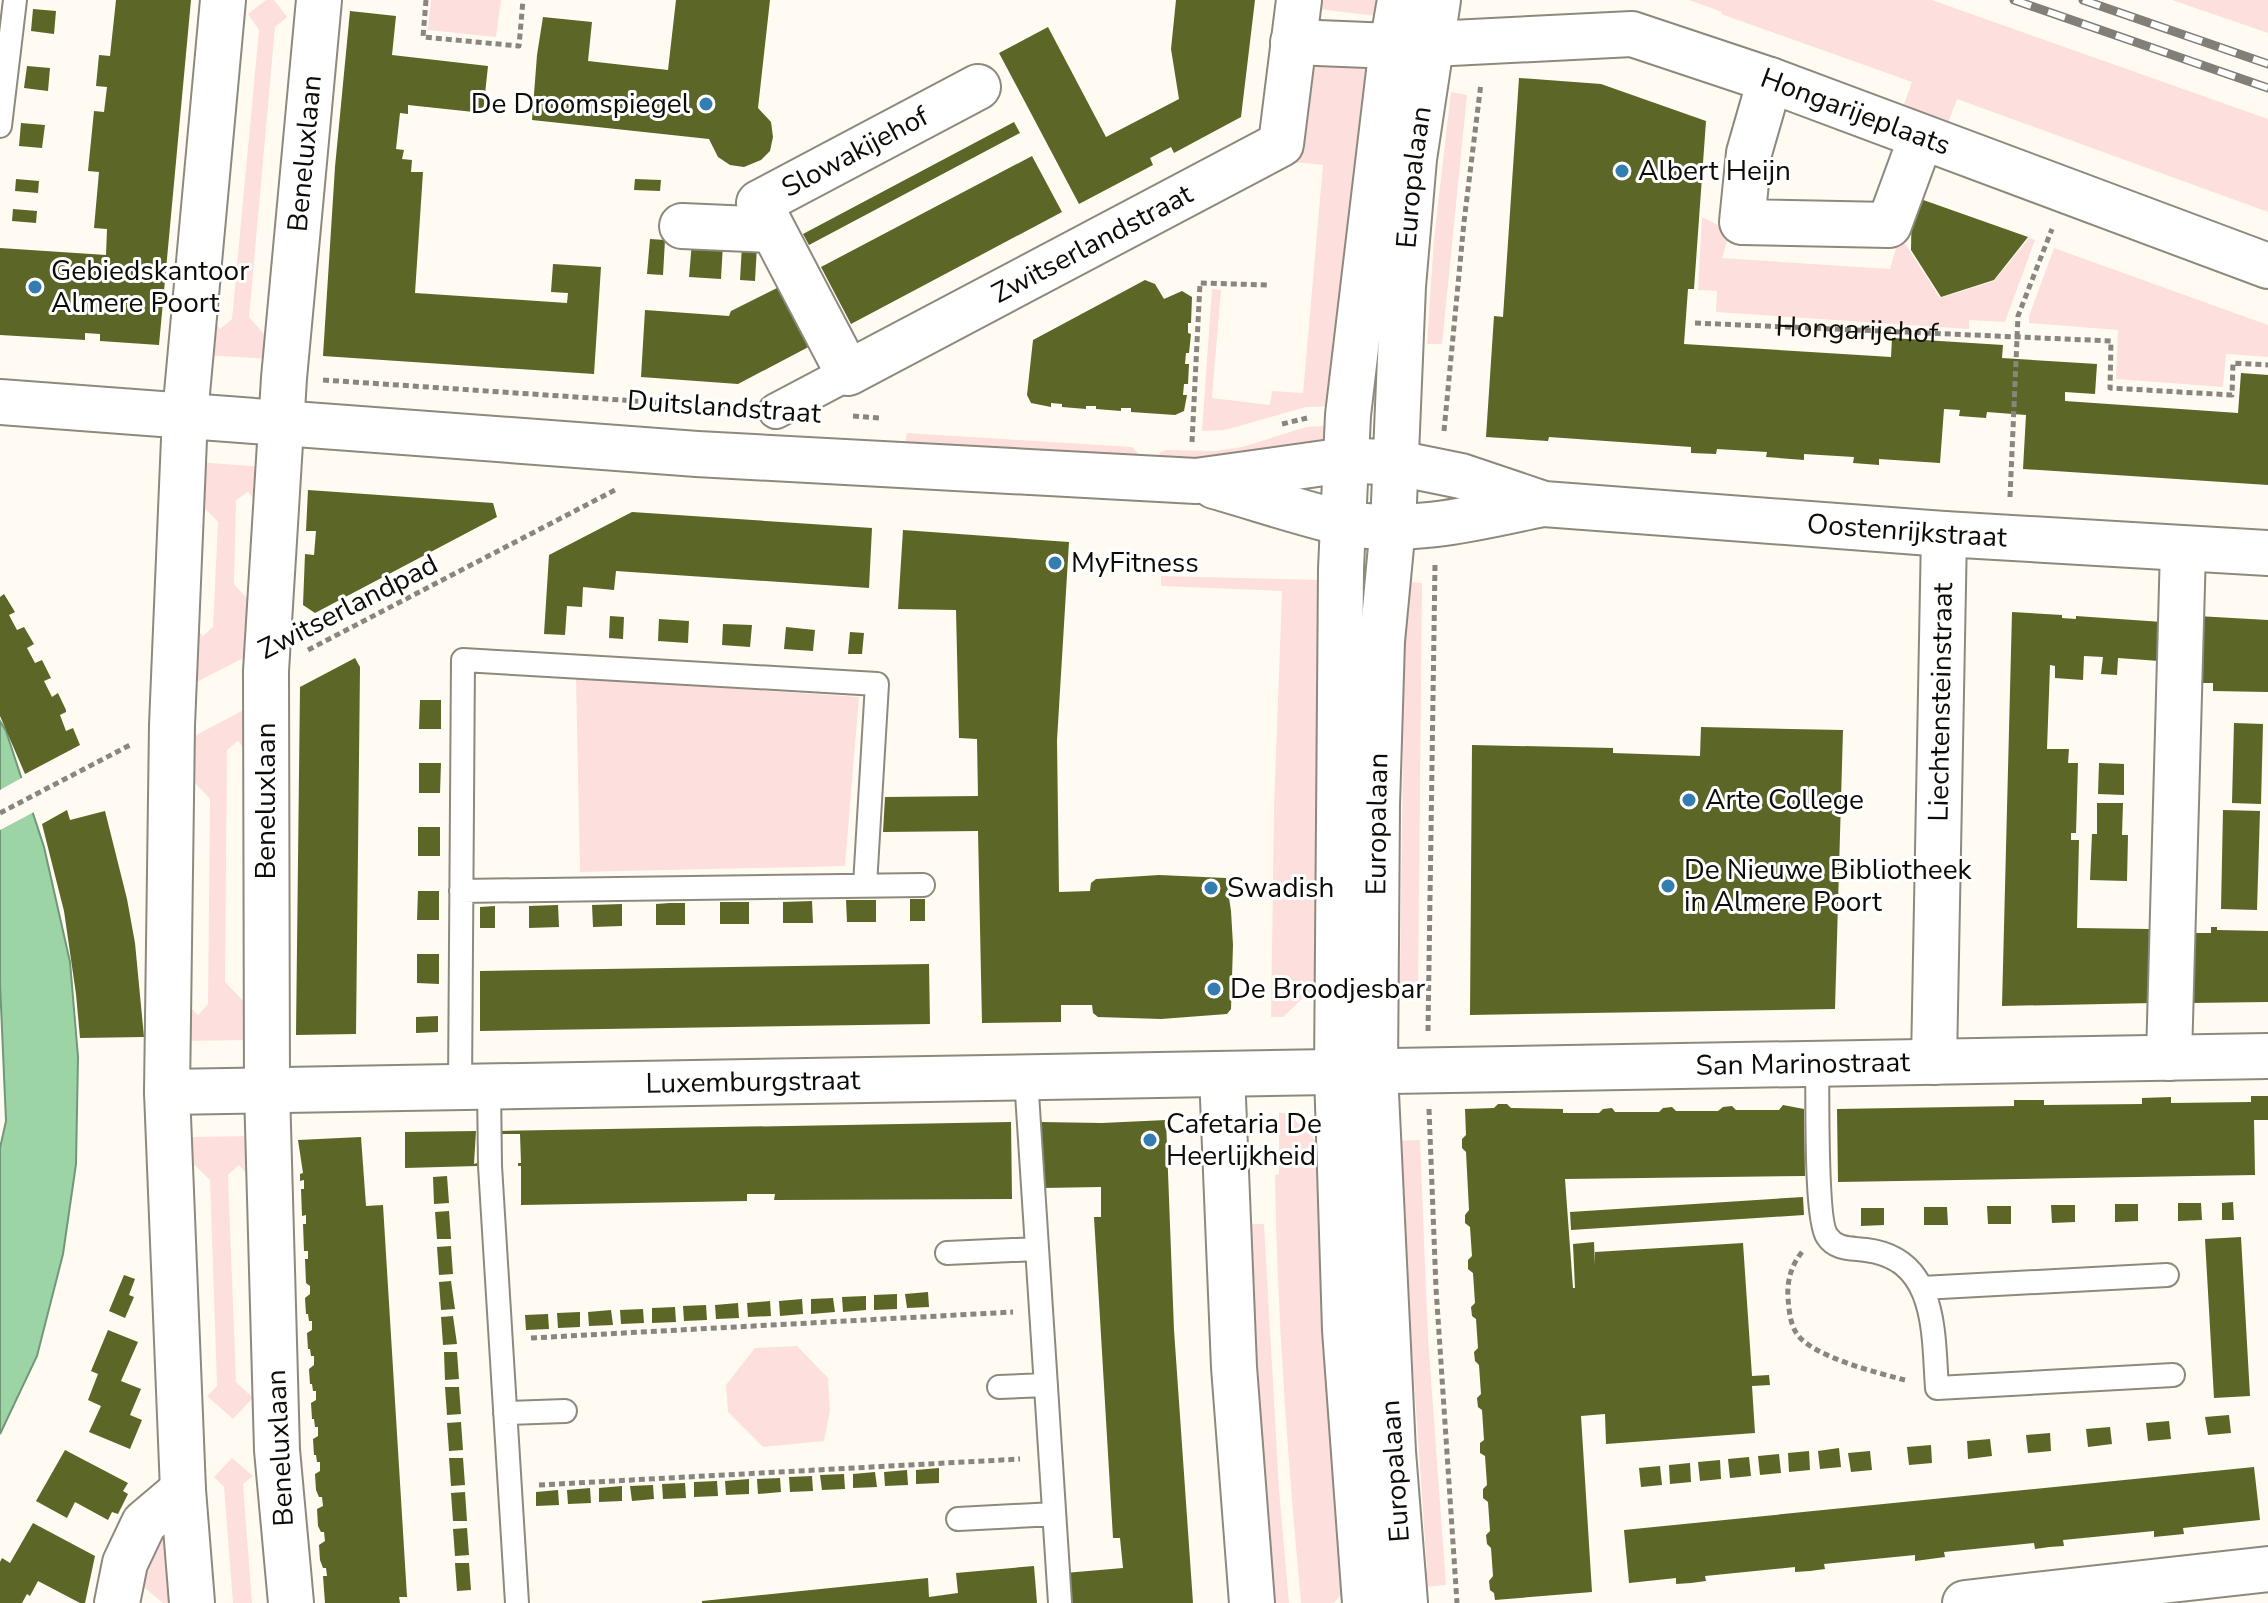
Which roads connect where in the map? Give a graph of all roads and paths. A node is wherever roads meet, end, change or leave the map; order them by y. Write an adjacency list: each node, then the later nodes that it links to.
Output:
1 (15, 0): 13 (lane)
2 (223, 0): 28 (street)
3 (319, 0): 24 (street, Beneluxlaan)
4 (426, 0): 5 (path)
5 (523, 0)
6 (1400, 0): 10 (street, Europalaan)
7 (1438, 0): 10 (street, Europalaan)
8 (1296, 21): 10 (street); 23 (street, Zwitserlandstraat)
9 (1486, 42): 10 (street, Hongarijeplaats); 11 (street, Hongarijeplaats); 32 (path, Europalaan)
10 (1411, 46): 30 (street, Europalaan); 32 (street, Europalaan)
11 (1770, 80): 14 (street, Hongarijeplaats); 14 (street)
12 (978, 87): 17 (street, Slowakijehof)
13 (0, 126)
14 (1921, 138): 15 (street, Hongarijeplaats)
15 (2067, 192): 18 (street, Hongarijeplaats); 21 (path)
16 (682, 226): 17 (street, Slowakijehof)
17 (772, 230): 23 (street, Slowakijehof)
18 (2268, 266)
19 (1268, 285): 37 (path)
20 (1695, 323): 21 (path, Hongarijehof)
21 (2017, 337): 22 (path, Hongarijehof); 44 (path)
22 (2268, 365)
23 (848, 373): 27 (street, Zwitserlandstraat)
24 (284, 378): 26 (path, Duitslandstraat); 33 (street, Beneluxlaan)
25 (0, 402): 28 (street, Duitslandstraat)
26 (687, 405): 27 (path, Duitslandstraat); 36 (path, Zwitserlandpad)
27 (776, 411)
28 (185, 415): 33 (street, Duitslandstraat); 48 (street)
29 (838, 415): 31 (path, Duitslandstraat)
30 (1348, 415): 34 (path); 38 (street, Europalaan)
31 (885, 419)
32 (1399, 420): 39 (street, Europalaan)
33 (281, 423): 36 (street, Duitslandstraat); 47 (street, Beneluxlaan)
34 (1273, 426)
35 (1177, 441): 37 (path)
36 (658, 451): 37 (street, Duitslandstraat); 47 (path, Zwitserlandpad)
37 (1195, 455): 38 (street, Duitslandstraat); 41 (street, Duitslandstraat)
38 (1346, 460): 39 (street, Duitslandstraat); 41 (street, Europalaan)
39 (1397, 463): 40 (street, Oostenrijkstraat); 42 (street, Europalaan)
40 (1544, 504): 42 (street, Oostenrijkstraat); 43 (street, Oostenrijkstraat)
41 (1342, 522): 42 (street, Duitslandstraat); 57 (street, Europalaan)
42 (1393, 526): 57 (street, Europalaan)
43 (1944, 534): 44 (street, Oostenrijkstraat); 55 (street, Liechtensteinstraat)
44 (2009, 538): 45 (street, Oostenrijkstraat)
45 (2183, 549): 46 (street, Oostenrijkstraat); 54 (street)
46 (2268, 553)
47 (266, 671): 61 (street, Beneluxlaan)
48 (172, 725): 49 (path); 62 (street)
49 (0, 813)
50 (865, 885): 51 (lane); 52 (lane); 52 (lane)
51 (923, 885)
52 (461, 891): 60 (lane)
53 (2268, 1056): 54 (street, San Marinostraat)
54 (2169, 1058): 55 (street, San Marinostraat)
55 (1934, 1062): 56 (street, San Marinostraat)
56 (1817, 1064): 57 (street, San Marinostraat); 63 (lane)
57 (1356, 1072): 58 (street, Luxemburgstraat); 88 (street, Europalaan); 89 (street, Europalaan)
58 (1222, 1074): 59 (street, Luxemburgstraat); 87 (street)
59 (1026, 1078): 60 (street, Luxemburgstraat); 64 (lane)
60 (474, 1087): 61 (street, Luxemburgstraat); 69 (lane)
61 (267, 1090): 62 (street, Luxemburgstraat); 84 (street, Beneluxlaan)
62 (167, 1092): 78 (street)
63 (1827, 1238): 67 (lane); 73 (path)
64 (1037, 1249): 65 (lane); 68 (lane)
65 (947, 1253)
66 (2167, 1275): 67 (lane)
67 (1922, 1288): 73 (lane)
68 (1042, 1310): 69 (path); 71 (lane)
69 (501, 1340): 75 (lane)
70 (2173, 1375): 73 (lane)
71 (1046, 1385): 72 (lane); 76 (lane)
72 (999, 1387)
73 (1937, 1388)
74 (565, 1411): 75 (lane)
75 (505, 1413): 77 (lane)
76 (1051, 1457): 77 (path); 79 (lane)
77 (510, 1486): 85 (lane)
78 (183, 1490): 82 (street); 83 (street)
79 (1054, 1514): 80 (lane); 86 (lane)
80 (958, 1519)
81 (2268, 1569): 90 (street)
82 (117, 1603)
83 (192, 1603)
84 (291, 1603)
85 (517, 1603)
86 (1060, 1603)
87 (1252, 1603)
88 (1365, 1603)
89 (1405, 1603)
90 (1965, 1603)

